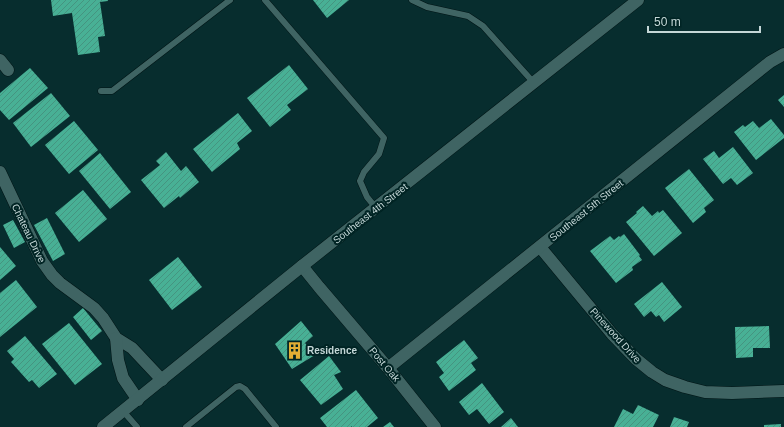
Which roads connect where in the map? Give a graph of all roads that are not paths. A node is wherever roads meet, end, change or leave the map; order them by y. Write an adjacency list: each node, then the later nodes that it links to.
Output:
1 (230, 0): 9 (lane)
2 (265, 0): 11 (lane)
3 (412, 0): 8 (lane)
4 (638, 0): 8 (street, Southeast 4th Street)
5 (784, 54): 12 (street, Southeast 5th Street)
6 (0, 60): 7 (street)
7 (8, 70)
8 (534, 83): 11 (street, Southeast 4th Street)
9 (101, 91)
10 (0, 172): 14 (street, Chateau Drive)
11 (376, 208): 13 (street, Southeast 4th Street)
12 (540, 247): 15 (street, Southeast 5th Street); 17 (street, Pinewood Drive)
13 (302, 266): 15 (street, Post Oak); 16 (street, Southeast 4th Street)
14 (116, 338): 16 (street, Chateau Drive); 18 (street, Chateau Drive)
15 (388, 368): 24 (street, Post Oak)
16 (162, 380): 18 (street, Southeast 4th Street)
17 (784, 391)
18 (138, 400): 19 (street, Southeast 4th Street)
19 (123, 411): 20 (street, Southeast 4th Street); 21 (lane)
20 (103, 427)
21 (137, 427)
22 (186, 427): 23 (lane)
23 (276, 427)
24 (435, 427)

